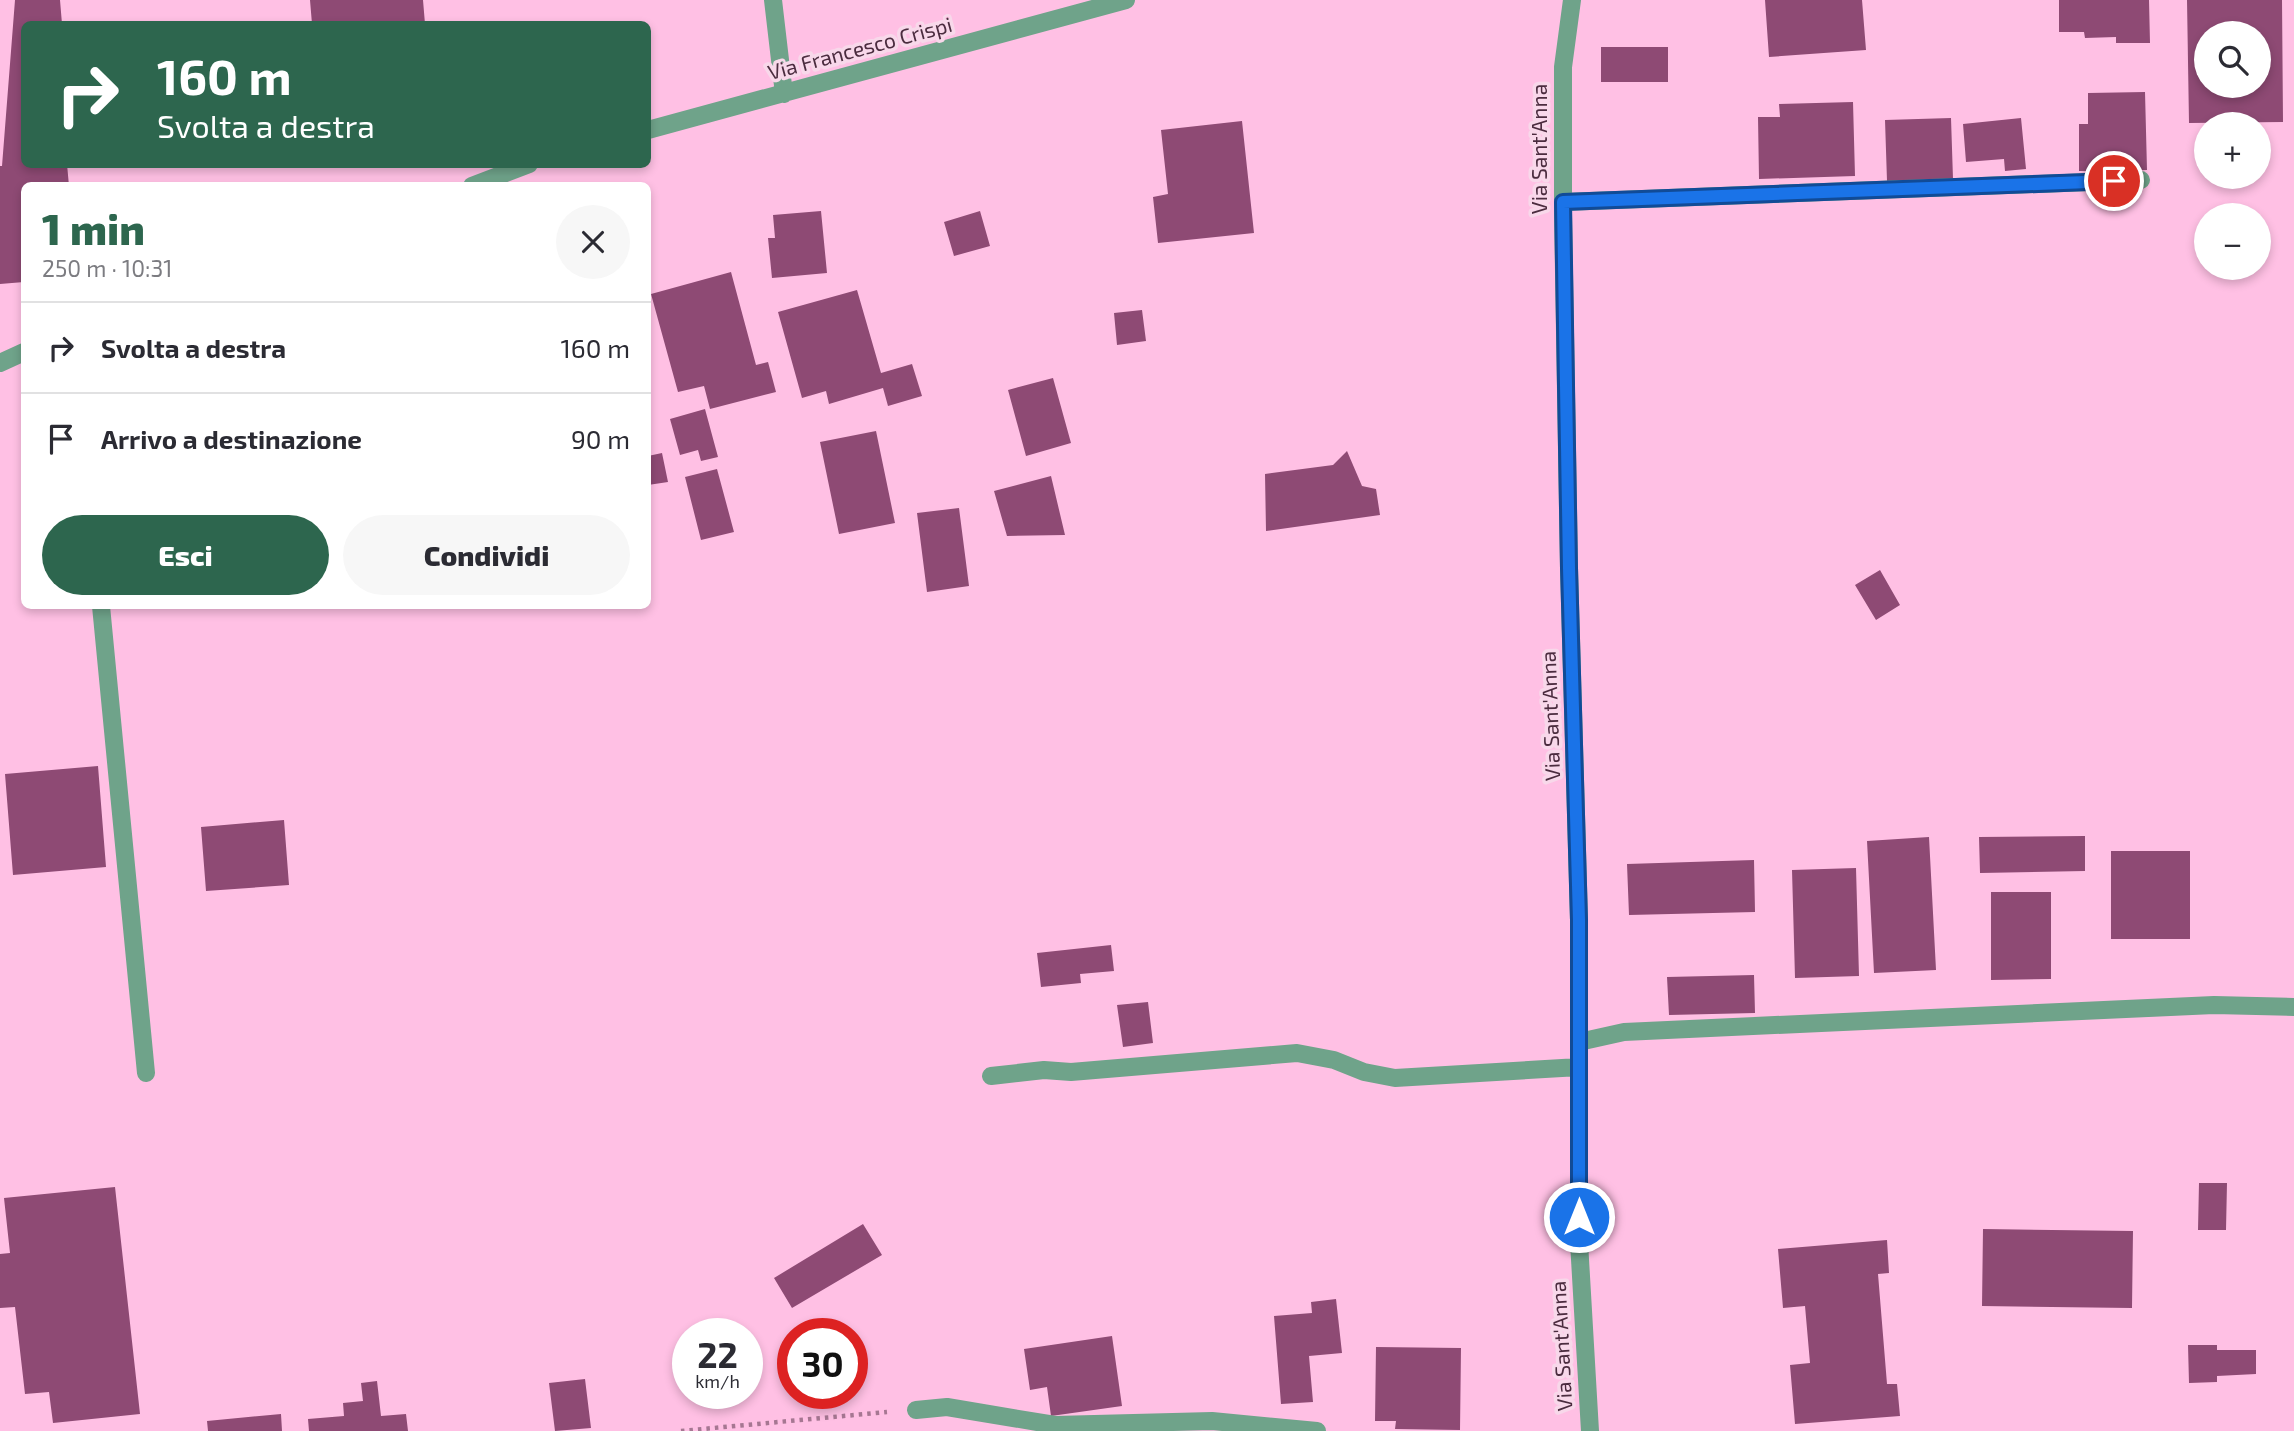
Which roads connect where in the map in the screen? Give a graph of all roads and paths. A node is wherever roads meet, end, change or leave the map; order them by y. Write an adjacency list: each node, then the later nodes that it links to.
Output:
1 (773, 0): 4 (street)
2 (1126, 0): 4 (street, Via Francesco Crispi)
3 (1572, 0): 9 (street, Via Sant'Anna)
4 (784, 94): 5 (street, Via Francesco Crispi)
5 (651, 129)
6 (519, 168): 8 (street)
7 (2141, 180): 9 (street)
8 (482, 182)
9 (1563, 202): 14 (street, Via Sant'Anna)
10 (21, 353): 11 (street)
11 (0, 363)
12 (101, 609): 16 (street)
13 (2294, 1007): 14 (street)
14 (1579, 1042): 15 (street, Via Sant'Anna)
15 (1579, 1068): 17 (street); 21 (street, Via Sant'Anna)
16 (146, 1073)
17 (991, 1076)
18 (916, 1410): 19 (path); 20 (street)
19 (681, 1431)
20 (1317, 1431)
21 (1590, 1431)

